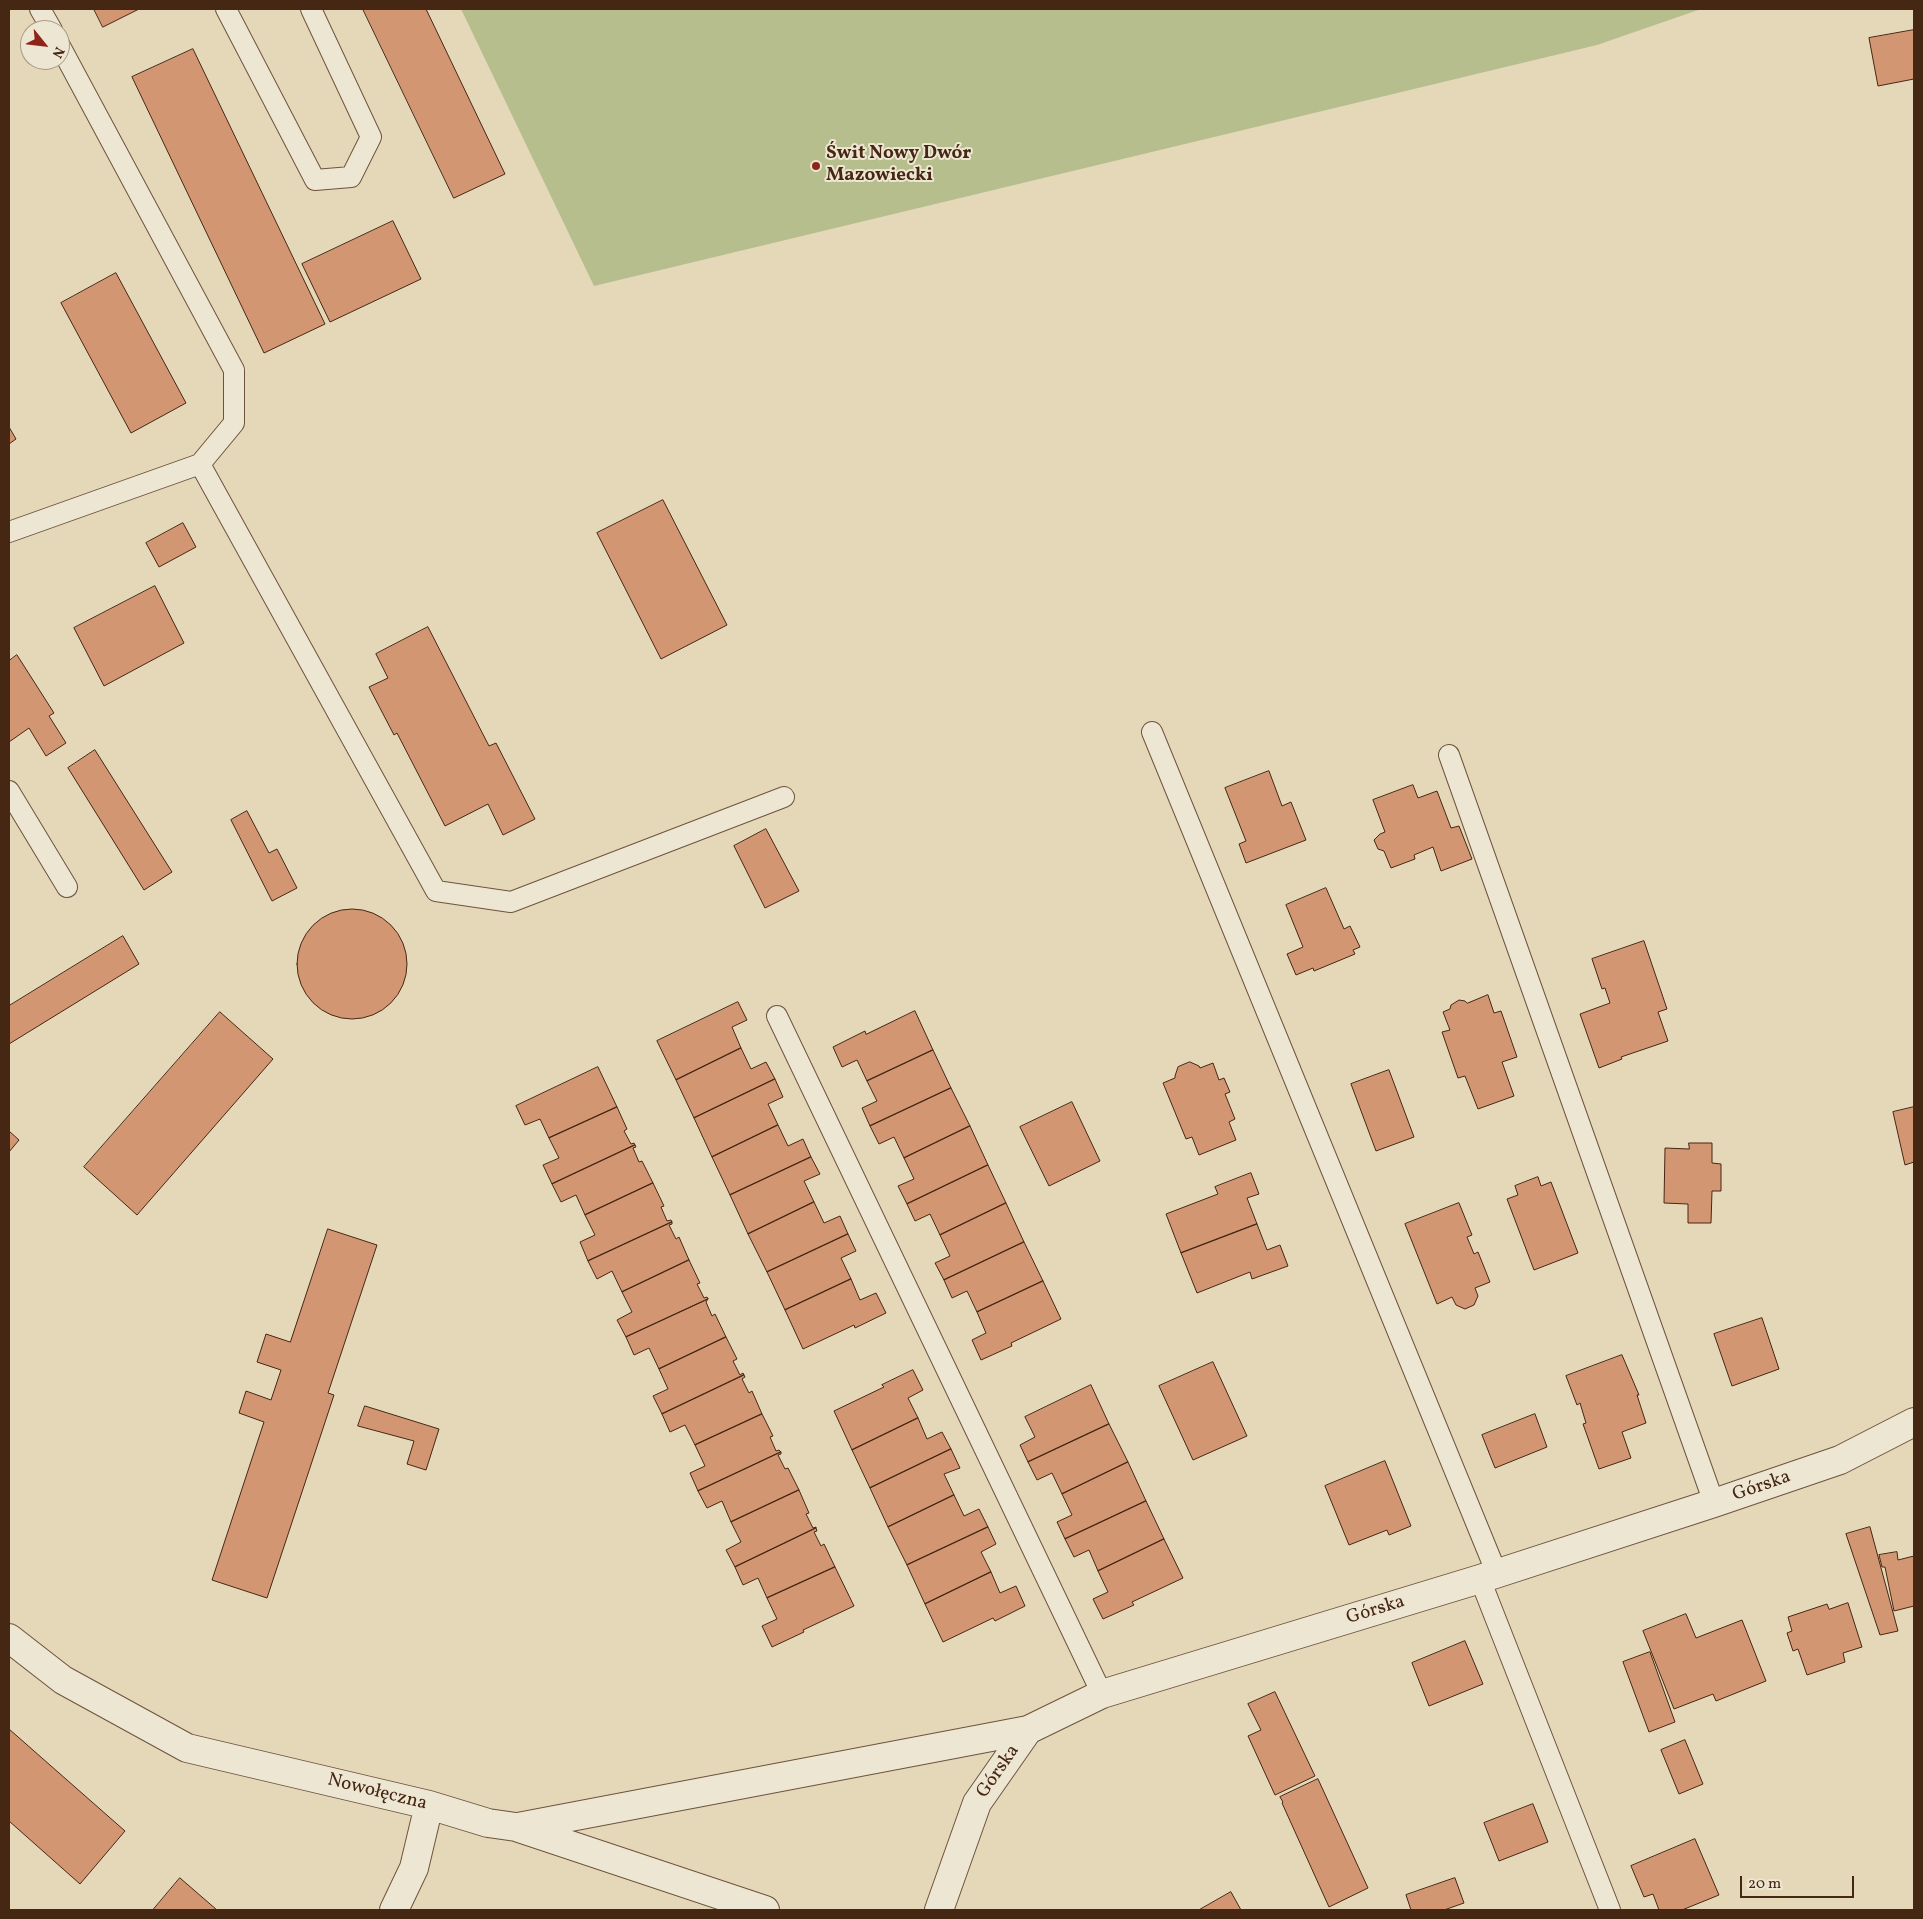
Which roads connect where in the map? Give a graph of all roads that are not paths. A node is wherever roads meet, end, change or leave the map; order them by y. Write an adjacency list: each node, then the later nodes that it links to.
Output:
1 (40, 9): 4 (lane)
2 (226, 9): 3 (lane)
3 (311, 9)
4 (46, 20)
5 (70, 65): 6 (lane)
6 (200, 464): 7 (lane); 11 (lane)
7 (9, 532)
8 (1152, 732): 16 (lane)
9 (1449, 755): 15 (lane)
10 (9, 791): 12 (lane)
11 (784, 797)
12 (68, 887)
13 (777, 1016): 18 (lane)
14 (1914, 1422): 15 (street, Górska)
15 (1714, 1503): 16 (street, Górska)
16 (1489, 1577): 18 (street, Górska); 25 (lane)
17 (9, 1638): 20 (street, Nowołęczna)
18 (1102, 1694): 19 (street, Górska)
19 (1028, 1730): 21 (street); 24 (street, Górska)
20 (429, 1805): 21 (street, Nowołęczna); 22 (street)
21 (516, 1827): 23 (street, Nowołęczna)
22 (394, 1910)
23 (765, 1910)
24 (940, 1910)
25 (1610, 1910)

